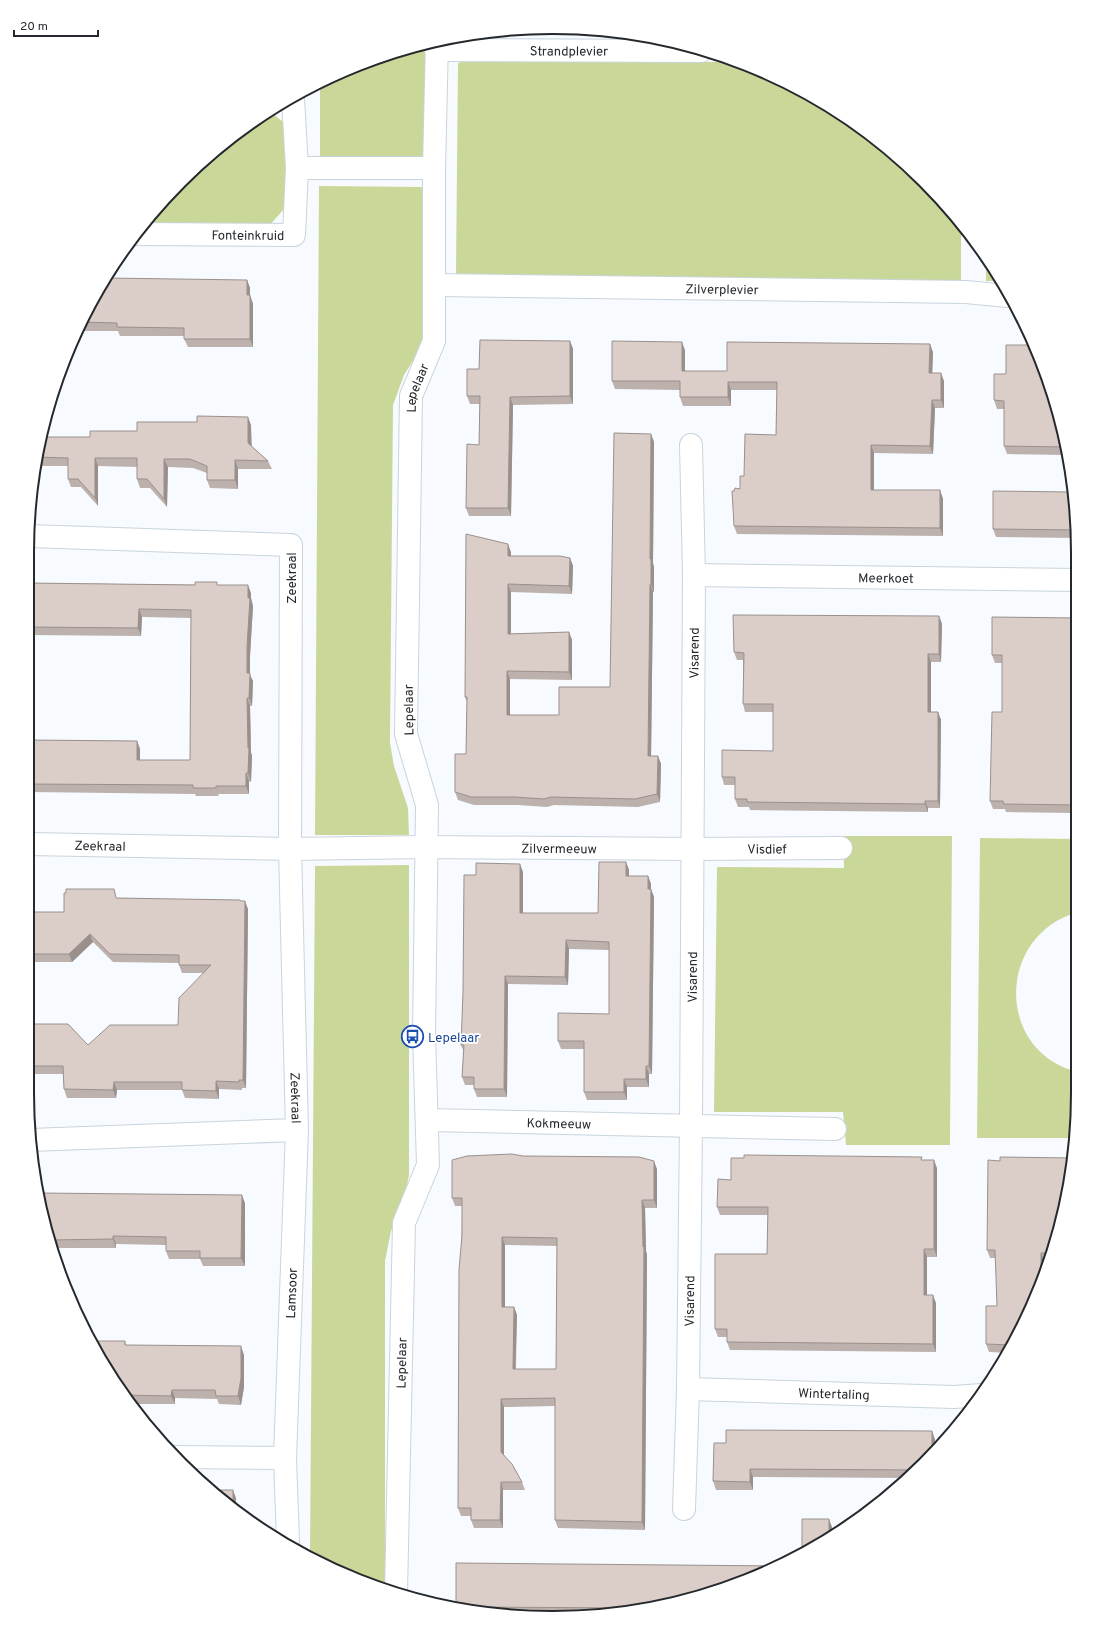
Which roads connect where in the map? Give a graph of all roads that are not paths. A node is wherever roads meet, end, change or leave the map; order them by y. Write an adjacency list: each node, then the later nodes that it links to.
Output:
1 (446, 45): 3 (street, Strandplevier)
2 (436, 48): 6 (street, Lepelaar)
3 (681, 51)
4 (293, 103): 5 (street, Fonteinkruid)
5 (297, 168): 6 (street); 7 (street, Fonteinkruid)
6 (434, 168): 8 (street, Lepelaar)
7 (143, 234)
8 (435, 285): 9 (street, Zilverplevier); 15 (street, Lepelaar)
9 (1003, 296)
10 (691, 445): 12 (street, Visarend)
11 (34, 536): 17 (street, Zeekraal)
12 (694, 575): 13 (street, Meerkoet); 18 (street, Visarend)
13 (1071, 580)
14 (34, 844): 17 (street, Zeekraal)
15 (426, 847): 17 (street, Zeekraal); 18 (street, Zilvermeeuw); 19 (street, Lepelaar)
16 (842, 848): 18 (street, Visdief)
17 (290, 849): 22 (street, Zeekraal)
18 (692, 849): 20 (street, Visarend)
19 (427, 1120): 20 (street, Kokmeeuw); 30 (street, Lepelaar)
20 (691, 1125): 21 (street); 24 (street, Visarend)
21 (835, 1129)
22 (297, 1130): 23 (street, Zeekraal); 27 (street, Lamsoor)
23 (36, 1140)
24 (688, 1389): 25 (street, Wintertaling); 28 (street, Visarend)
25 (973, 1396)
26 (184, 1457): 27 (street)
27 (285, 1458): 29 (street, Lamsoor)
28 (684, 1509)
29 (288, 1539)
30 (396, 1586)

